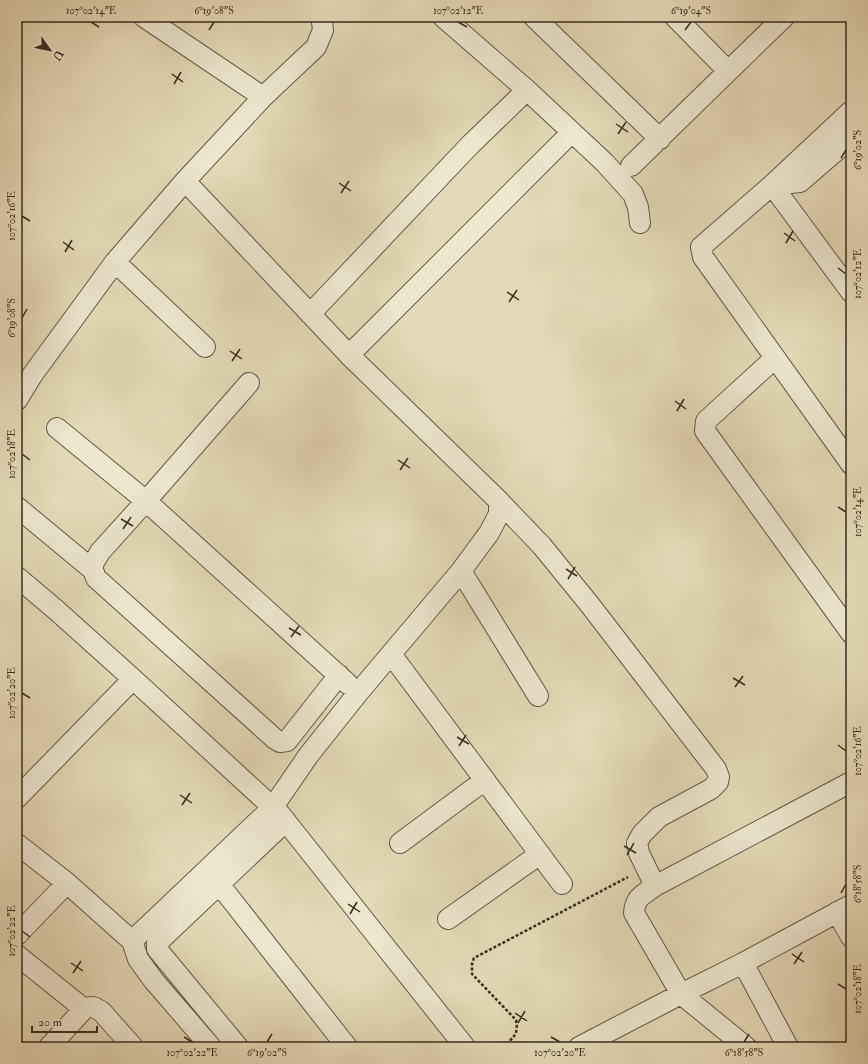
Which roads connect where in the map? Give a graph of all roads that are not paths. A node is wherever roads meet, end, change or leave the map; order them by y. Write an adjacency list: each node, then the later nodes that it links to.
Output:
1 (144, 17): 9 (street)
2 (324, 17): 9 (street)
3 (443, 17): 8 (street)
4 (534, 17): 13 (street)
5 (675, 17): 7 (street)
6 (784, 17): 7 (street)
7 (728, 71): 13 (street)
8 (527, 90): 11 (street); 20 (street)
9 (263, 97): 15 (street)
10 (851, 112): 16 (street)
11 (572, 132): 17 (street); 22 (street)
12 (851, 138): 16 (street)
13 (660, 139): 14 (street)
14 (631, 166)
15 (185, 181): 18 (street); 20 (street)
16 (772, 185): 19 (street); 23 (street)
17 (640, 223)
18 (115, 262): 21 (street); 25 (street)
19 (848, 280)
20 (310, 314): 22 (street)
21 (205, 347)
22 (349, 355): 29 (street)
23 (775, 358): 27 (street); 34 (street)
24 (249, 382): 28 (street)
25 (17, 400)
26 (57, 428): 28 (street)
27 (851, 464)
28 (146, 501): 31 (street); 36 (street)
29 (499, 501): 32 (street); 50 (street)
30 (17, 507): 31 (street)
31 (93, 570): 36 (street)
32 (461, 571): 35 (street); 39 (street)
33 (17, 577): 37 (street)
34 (851, 633)
35 (391, 654): 38 (street); 40 (street)
36 (339, 675): 38 (street)
37 (133, 679): 42 (street); 43 (street)
38 (358, 693): 43 (street)
39 (538, 696)
40 (485, 780): 44 (street); 46 (street)
41 (849, 788): 50 (street)
42 (19, 792)
43 (280, 814): 48 (street); 55 (street); 66 (street)
44 (400, 843)
45 (17, 844): 47 (street)
46 (540, 854): 49 (street); 52 (street)
47 (68, 882): 53 (street); 55 (street)
48 (219, 884): 64 (street); 65 (street)
49 (562, 884)
50 (655, 886): 58 (street)
51 (844, 908): 54 (street); 57 (street)
52 (448, 919)
53 (17, 935)
54 (851, 937)
55 (132, 941): 63 (street)
56 (17, 955): 59 (street)
57 (743, 963): 58 (street); 68 (street)
58 (681, 994): 60 (street); 67 (street)
59 (84, 1009): 61 (street); 62 (street)
60 (591, 1044)
61 (49, 1047)
62 (134, 1047)
63 (211, 1047)
64 (238, 1047)
65 (347, 1047)
66 (465, 1047)
67 (746, 1047)
68 (788, 1047)

